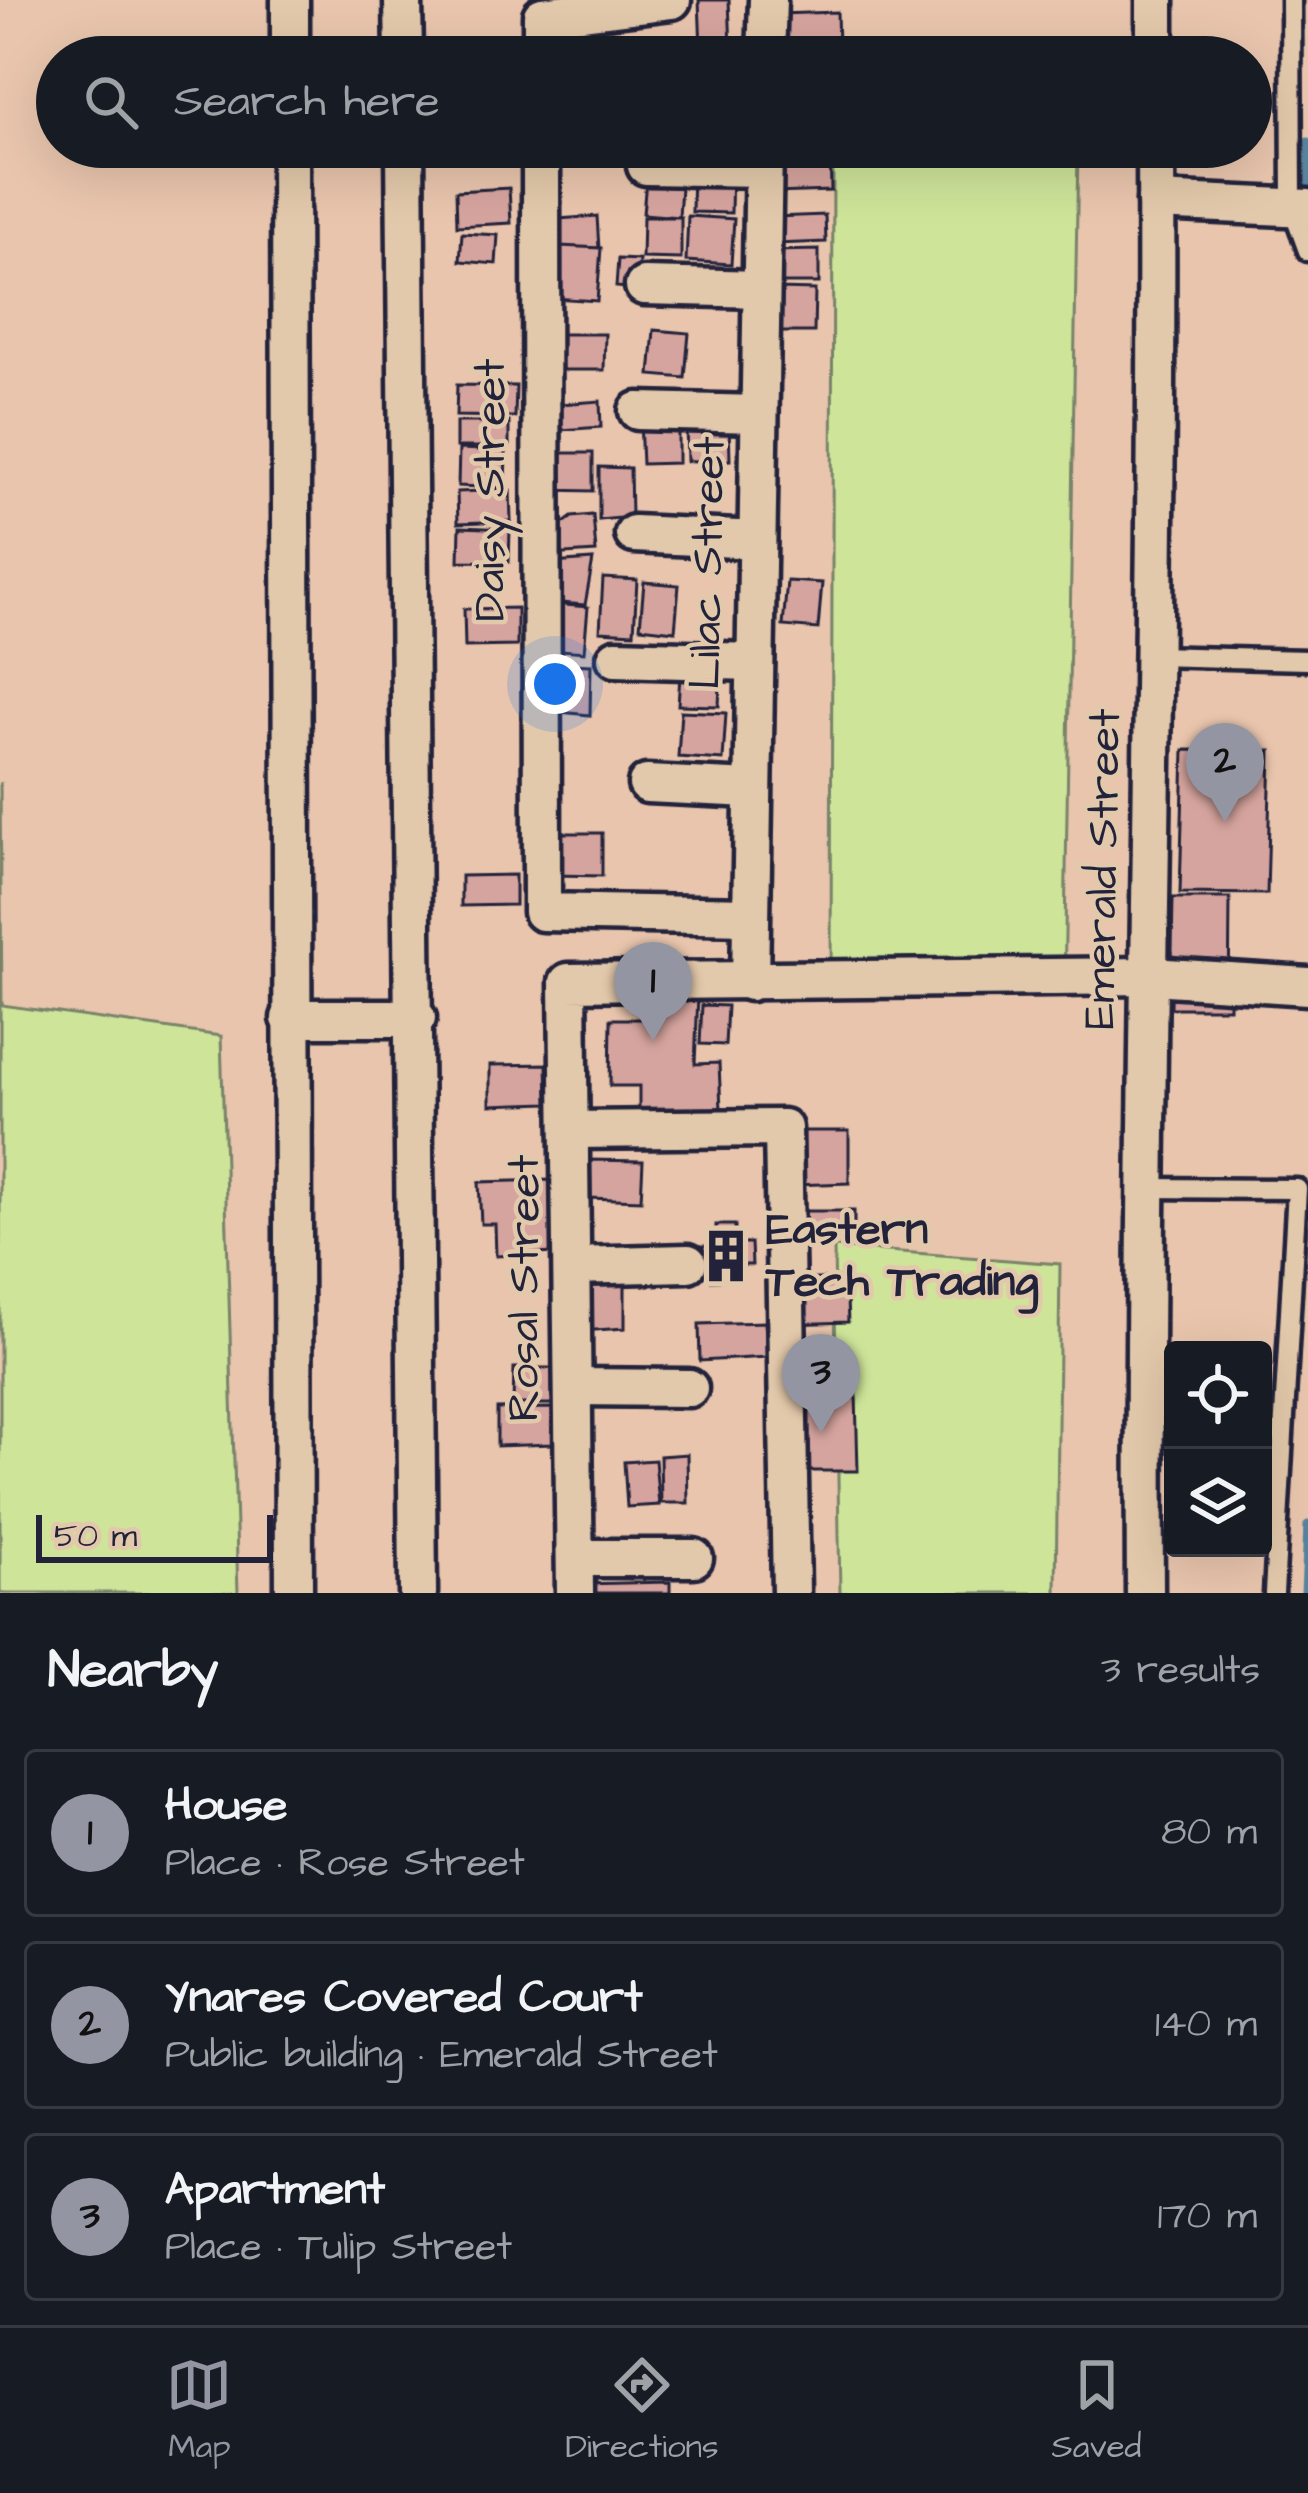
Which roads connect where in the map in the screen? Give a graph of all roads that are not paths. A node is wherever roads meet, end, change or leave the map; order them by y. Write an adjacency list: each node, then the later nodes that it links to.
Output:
1 (290, 0): 7 (street)
2 (403, 0): 8 (street)
3 (672, 0): 9 (street)
4 (768, 0): 10 (street)
5 (1155, 0): 11 (street)
6 (1291, 0): 18 (lane)
7 (290, 36)
8 (404, 36)
9 (542, 36)
10 (767, 36)
11 (1156, 36)
12 (290, 168): 36 (street)
13 (405, 168): 37 (street)
14 (541, 168): 32 (street, Daisy Street)
15 (764, 168): 21 (street, Lilac Street)
16 (1156, 168): 17 (street, Emerald Street)
17 (1156, 201): 18 (street); 26 (street, Emerald Street)
18 (1300, 208): 19 (lane)
19 (1308, 250)
20 (644, 286): 21 (street)
21 (761, 289): 23 (street, Lilac Street)
22 (638, 411): 23 (street)
23 (759, 414): 25 (street, Lilac Street)
24 (634, 534): 25 (street)
25 (757, 540): 29 (street, Lilac Street)
26 (1154, 656): 28 (lane); 33 (street, Emerald Street)
27 (616, 658): 29 (street)
28 (1308, 660)
29 (754, 662): 31 (street, Lilac Street)
30 (647, 784): 31 (street)
31 (752, 789): 32 (street, Lilac Street)
32 (750, 916): 34 (street, Lilac Street)
33 (1150, 976): 34 (street); 35 (street); 39 (street, Emerald Street)
34 (750, 982): 38 (street, Rosal Street)
35 (1308, 986)
36 (290, 1018): 37 (street); 46 (street)
37 (416, 1018): 47 (street)
38 (572, 1130): 41 (street, Rosal Street); 48 (street)
39 (1142, 1188): 49 (street, Emerald Street); 50 (lane)
40 (688, 1263): 41 (street)
41 (573, 1266): 42 (street, Rosal Street)
42 (573, 1387): 43 (street); 45 (street, Rosal Street)
43 (689, 1388)
44 (694, 1558): 45 (street)
45 (575, 1576)
46 (294, 1593)
47 (418, 1593)
48 (790, 1593)
49 (1145, 1593)
50 (1274, 1593)

